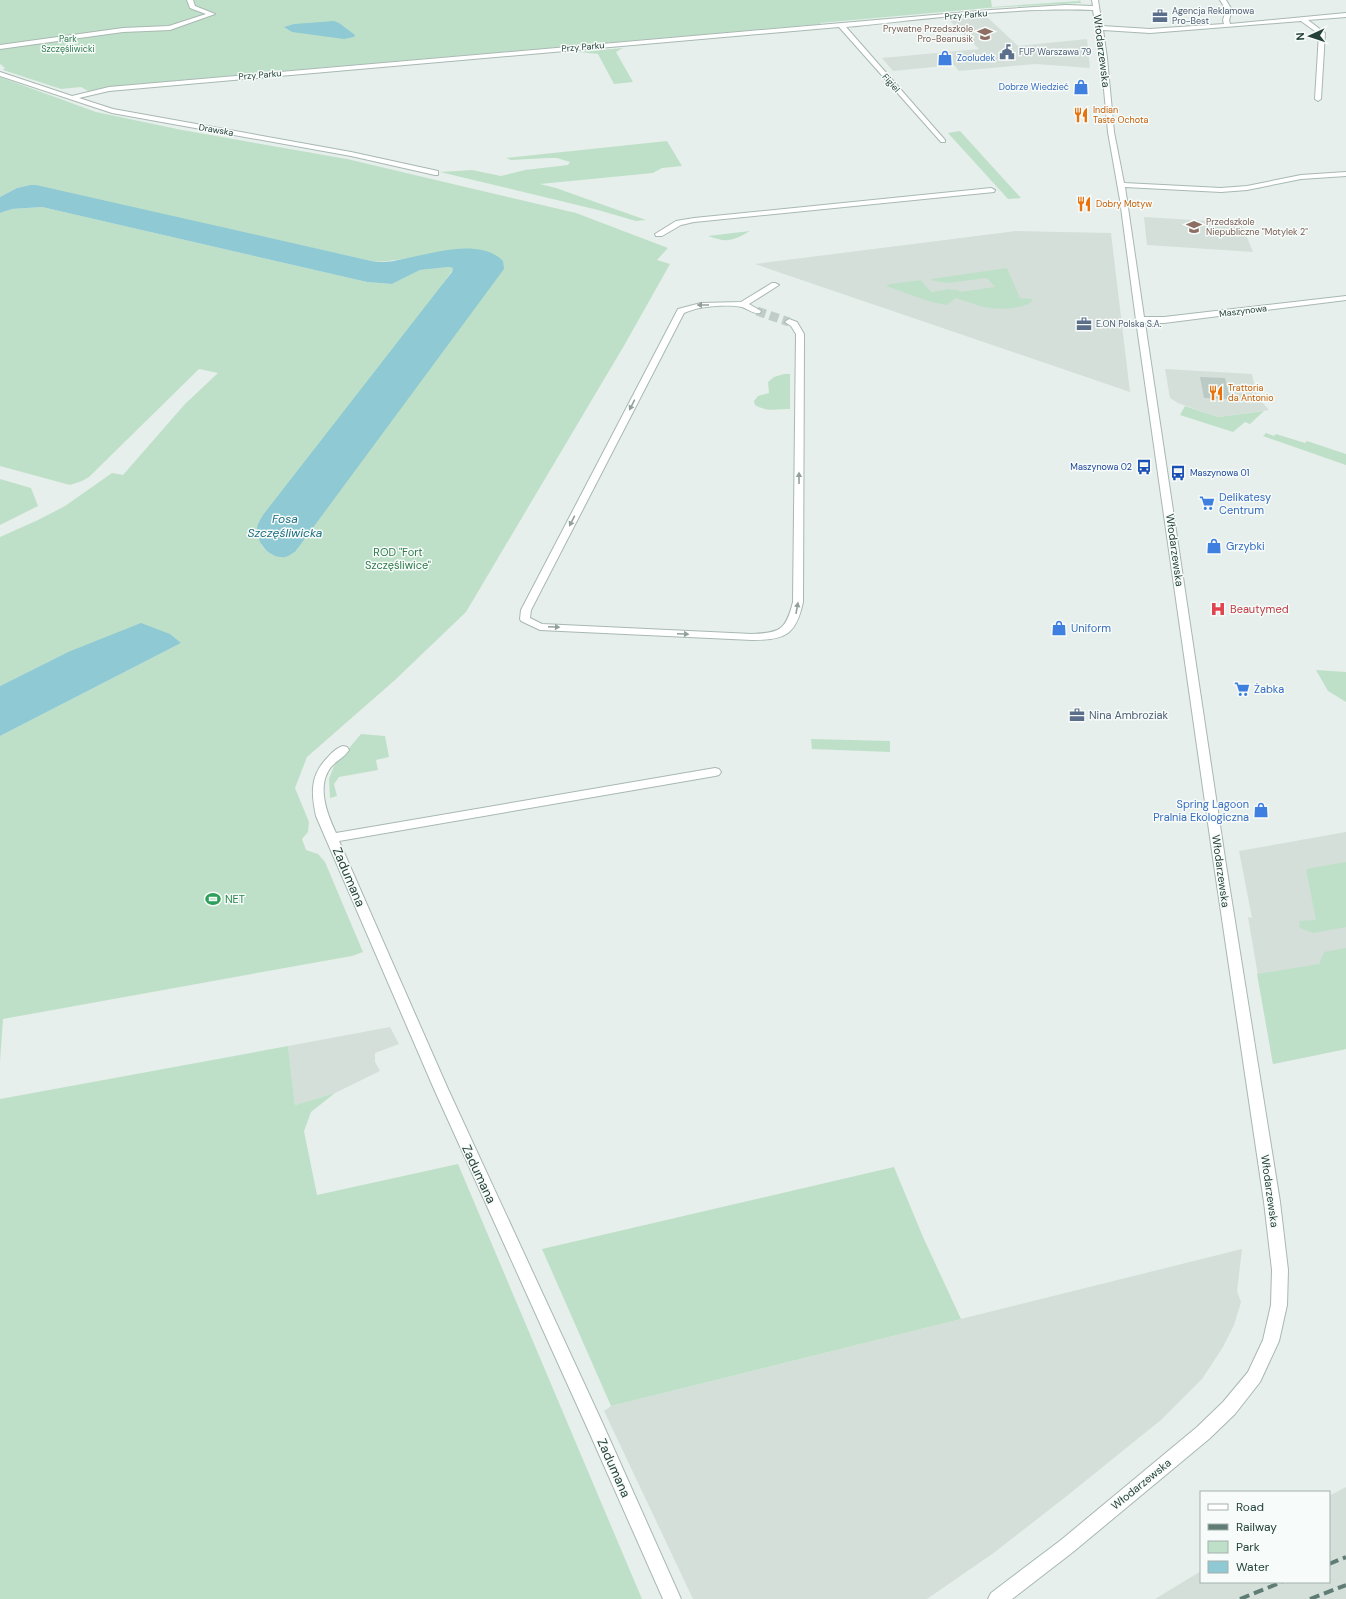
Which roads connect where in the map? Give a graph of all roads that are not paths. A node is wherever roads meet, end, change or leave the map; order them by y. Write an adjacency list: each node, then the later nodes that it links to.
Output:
1 (190, 0): 9 (street)
2 (1222, 0): 7 (street)
3 (1096, 4): 6 (street, Przy Parku); 8 (street, Włodarzewska)
4 (1346, 15): 5 (street)
5 (1302, 19): 7 (street); 12 (street)
6 (841, 25): 11 (street, Przy Parku); 13 (street, Figiel)
7 (1226, 26): 8 (street)
8 (1100, 28): 16 (street, Włodarzewska)
9 (0, 47)
10 (0, 74): 11 (street, Drawska)
11 (71, 98): 14 (street, Drawska)
12 (1318, 99)
13 (943, 141)
14 (435, 173)
15 (1346, 174): 16 (street)
16 (1122, 185): 23 (street, Włodarzewska)
17 (991, 190): 18 (street)
18 (659, 234)
19 (775, 285): 21 (street)
20 (1346, 298): 23 (street, Maszynowa)
21 (742, 305): 22 (street); 24 (street, one-way to 24)
22 (757, 311)
23 (1140, 320): 29 (street, Włodarzewska)
24 (789, 322)
25 (343, 750): 27 (street, Zadumana)
26 (715, 772): 27 (street)
27 (332, 838): 28 (street, Zadumana)
28 (672, 1599)
29 (997, 1599)

